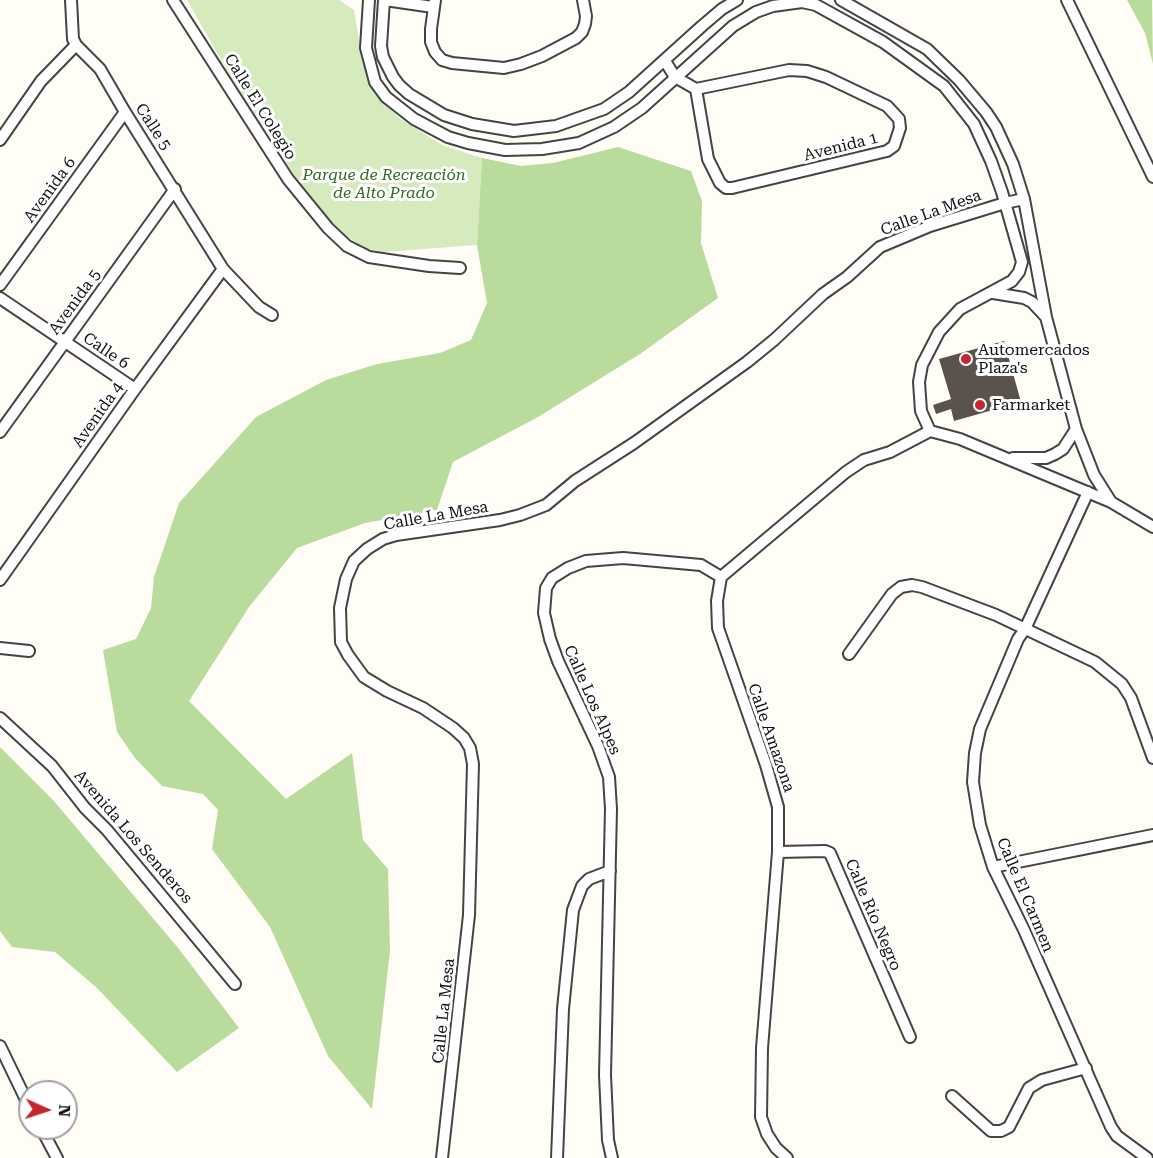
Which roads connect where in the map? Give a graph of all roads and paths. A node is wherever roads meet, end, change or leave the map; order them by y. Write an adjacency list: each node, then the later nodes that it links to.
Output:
1 (71, 0): 10 (street)
2 (173, 0): 20 (street, Calle El Colegio)
3 (369, 0): 12 (street)
4 (384, 0): 9 (street); 11 (street)
5 (584, 0): 9 (street)
6 (737, 0): 11 (street)
7 (842, 0): 18 (street)
8 (1067, 0): 16 (street)
9 (434, 4)
10 (76, 45): 14 (street, Calle 5); 15 (street)
11 (665, 61): 12 (street)
12 (675, 77): 13 (street); 19 (street)
13 (696, 89): 13 (street, Avenida 1)
14 (125, 112): 17 (street, Calle 5); 22 (street, Avenida 6)
15 (0, 140)
16 (1153, 177)
17 (175, 189): 21 (street, Calle 5); 27 (street, Avenida 5)
18 (1024, 199): 19 (street, Calle La Mesa); 26 (street)
19 (1005, 203): 23 (street); 56 (street, Calle La Mesa)
20 (460, 268)
21 (224, 269): 25 (street, Calle 5); 28 (street, Avenida 4)
22 (0, 285)
23 (993, 292): 26 (street); 30 (street)
24 (0, 298): 27 (street, Calle 6)
25 (272, 315)
26 (1046, 316): 29 (street)
27 (65, 342): 28 (street, Calle 6); 31 (street, Avenida 5)
28 (135, 389): 37 (street, Avenida 4)
29 (1076, 429): 32 (street); 34 (street)
30 (930, 431): 32 (street); 36 (street)
31 (0, 432)
32 (1007, 458): 33 (street)
33 (1088, 492): 34 (street); 38 (street, Calle El Carmen)
34 (1112, 502): 35 (street)
35 (1153, 527)
36 (722, 577): 45 (street, Calle Amazona); 47 (street, Calle Los Alpes)
37 (1, 578)
38 (1025, 629): 41 (street); 43 (street); 46 (street, Calle El Carmen)
39 (0, 648): 40 (street)
40 (28, 651)
41 (849, 654)
42 (0, 718): 48 (street, Avenida Los Senderos)
43 (1153, 758)
44 (1153, 835): 46 (street)
45 (778, 852): 49 (street, Calle Río Negro); 59 (street, Calle Amazona)
46 (993, 867): 51 (street, Calle El Carmen)
47 (610, 871): 57 (street); 58 (street, Calle Los Alpes)
48 (235, 984)
49 (910, 1037)
50 (0, 1046): 52 (street)
51 (1086, 1068): 53 (street); 60 (street, Calle El Carmen)
52 (18, 1083)
53 (952, 1096)
54 (47, 1140): 55 (street)
55 (57, 1158)
56 (442, 1158)
57 (557, 1158)
58 (612, 1158)
59 (787, 1158)
60 (1147, 1158)

